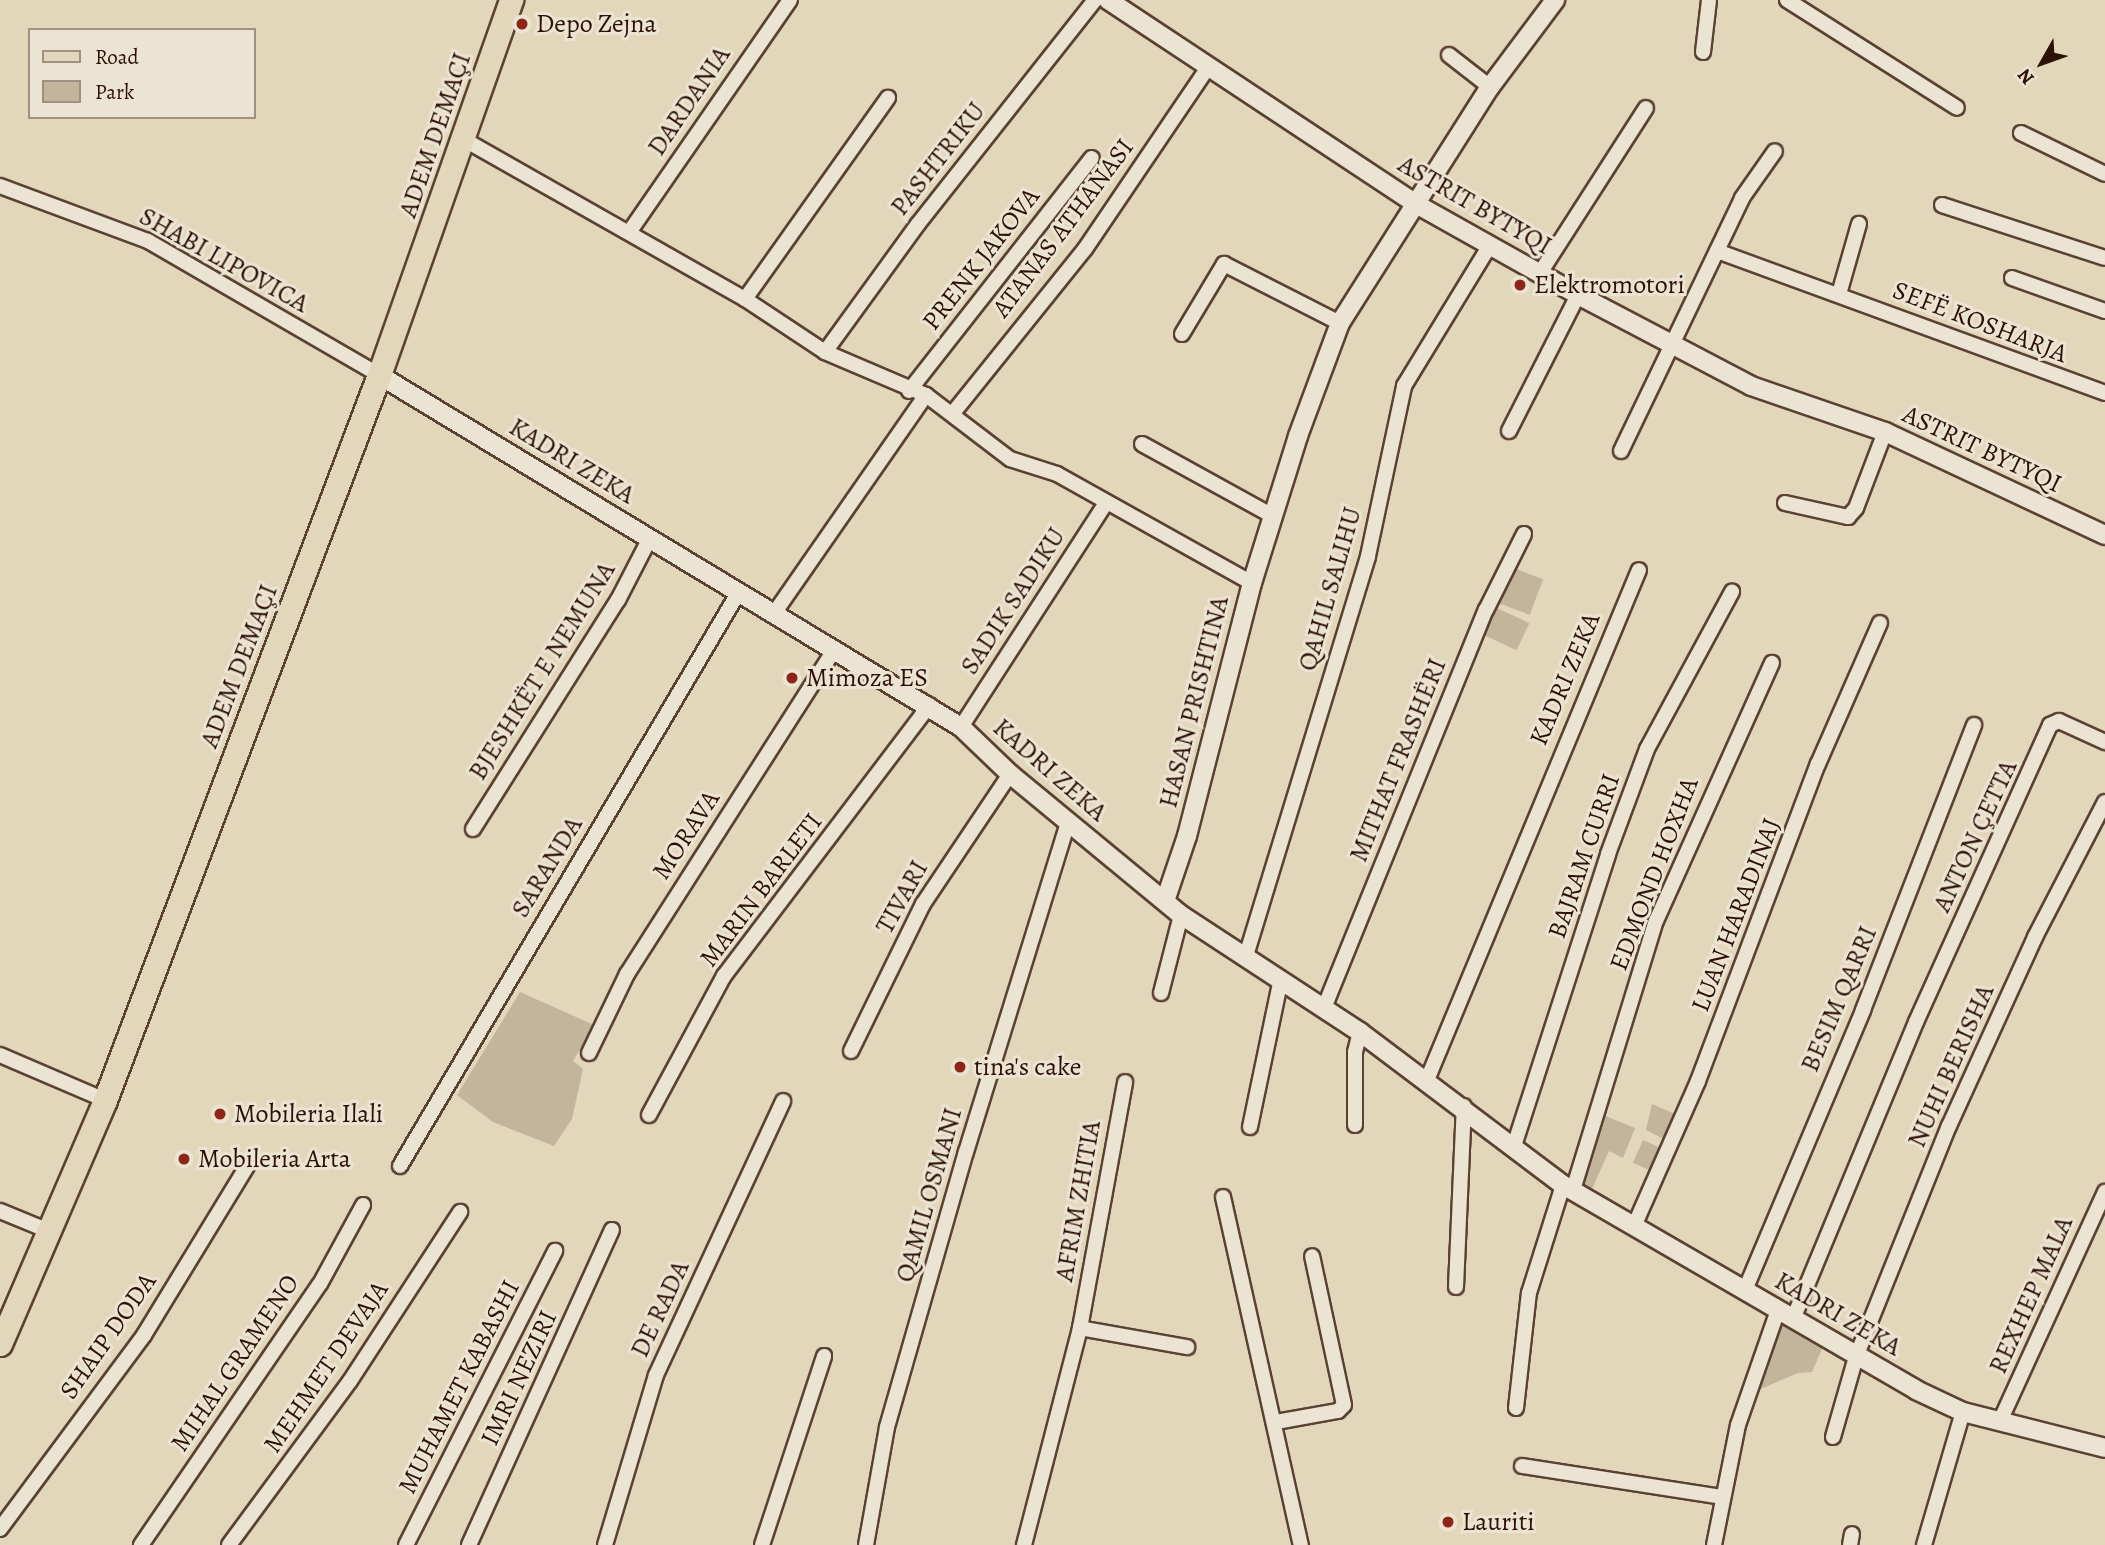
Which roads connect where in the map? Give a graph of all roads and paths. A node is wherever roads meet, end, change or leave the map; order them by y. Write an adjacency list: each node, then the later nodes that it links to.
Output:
1 (511, 0): 16 (main road, ADEM DEMAÇI)
2 (790, 0): 24 (street, DARDANIA)
3 (1095, 0): 37 (street, PASHTRIKU)
4 (1108, 0): 10 (street, ASTRIT BYTYQI)
5 (1555, 0): 11 (street, HASAN PRISHTINA)
6 (1709, 0): 8 (street)
7 (1787, 0): 14 (street)
8 (1703, 52)
9 (1449, 55): 11 (street)
10 (1207, 69): 21 (street, ASTRIT BYTYQI); 42 (street, ATANAS ATHANASI)
11 (1490, 87): 21 (street, HASAN PRISHTINA)
12 (888, 97): 32 (street)
13 (1646, 108): 28 (street)
14 (1957, 108)
15 (2021, 133): 19 (street)
16 (465, 140): 24 (street); 38 (main road, ADEM DEMAÇI)
17 (1775, 151): 26 (street)
18 (1092, 158): 39 (street, PRENK JAKOVA)
19 (2105, 174)
20 (0, 186): 38 (street, SHABI LIPOVICA)
21 (1416, 204): 25 (street, ASTRIT BYTYQI); 34 (street, HASAN PRISHTINA)
22 (1942, 205): 27 (street)
23 (1858, 224): 30 (street)
24 (630, 231): 32 (street)
25 (1489, 247): 28 (street, ASTRIT BYTYQI); 71 (street, QAHIL SALIHU)
26 (1717, 251): 30 (street, SEFË KOSHARJA); 36 (street)
27 (2105, 258)
28 (1541, 273): 31 (street, ASTRIT BYTYQI)
29 (2012, 278): 33 (street)
30 (1839, 294): 40 (street, SEFË KOSHARJA)
31 (1578, 295): 36 (street, ASTRIT BYTYQI); 43 (street)
32 (745, 299): 37 (street)
33 (2105, 311)
34 (1340, 323): 35 (street); 49 (street, HASAN PRISHTINA)
35 (1182, 334)
36 (1673, 346): 44 (street, ASTRIT BYTYQI); 46 (street)
37 (825, 352): 39 (street)
38 (379, 375): 52 (street, KADRI ZEKA); 81 (main road, ADEM DEMAÇI)
39 (909, 391): 41 (street)
40 (2105, 393)
41 (926, 395): 42 (street); 57 (street)
42 (953, 413): 47 (street)
43 (1509, 431)
44 (1885, 432): 48 (street); 51 (street, ASTRIT BYTYQI)
45 (1142, 444): 49 (street)
46 (1621, 451)
47 (1107, 503): 54 (street); 63 (street, SADIK SADIKU)
48 (1785, 503)
49 (1273, 516): 54 (street, HASAN PRISHTINA)
50 (1524, 534): 74 (street, MITHAT FRASHËRI)
51 (2105, 535)
52 (650, 538): 56 (street, KADRI ZEKA); 68 (street, BJESHKËT E NEMUNA)
53 (1639, 570): 79 (street, KADRI ZEKA)
54 (1252, 583): 69 (street, HASAN PRISHTINA)
55 (1732, 592): 87 (street, BAJRAM CURRI)
56 (737, 595): 57 (street, KADRI ZEKA); 89 (street, SARANDA)
57 (773, 615): 59 (street, KADRI ZEKA)
58 (1880, 623): 96 (street, LUAN HARADINAJ)
59 (834, 650): 61 (street, KADRI ZEKA); 77 (street, MORAVA)
60 (1772, 663): 90 (street, EDMOND HOXHA)
61 (930, 705): 63 (street, KADRI ZEKA); 84 (street, MARIN BARLETI)
62 (1974, 725): 102 (street, BESIM QARRI)
63 (961, 726): 65 (street, KADRI ZEKA)
64 (2105, 743): 103 (street, ANTON ÇETTA)
65 (1010, 774): 67 (street, KADRI ZEKA); 76 (street, TIVARI)
66 (2105, 802): 108 (street, NUHI BERISHA)
67 (1068, 822): 69 (street, KADRI ZEKA); 124 (street, QAMIL OSMANI)
68 (473, 829)
69 (1166, 901): 70 (street, KADRI ZEKA)
70 (1181, 915): 71 (street, KADRI ZEKA); 73 (street)
71 (1245, 959): 72 (street, KADRI ZEKA)
72 (1280, 983): 74 (street, KADRI ZEKA); 86 (street)
73 (1161, 993)
74 (1324, 1007): 75 (street, KADRI ZEKA)
75 (1360, 1032): 79 (street, KADRI ZEKA); 85 (street)
76 (850, 1051)
77 (589, 1053)
78 (0, 1055): 81 (street)
79 (1427, 1080): 83 (street, KADRI ZEKA)
80 (1125, 1082): 104 (street, AFRIM ZHITIA)
81 (105, 1100): 98 (main road, ADEM DEMAÇI)
82 (783, 1101): 122 (street, DE RADA)
83 (1464, 1106): 87 (street, KADRI ZEKA); 101 (street)
84 (649, 1115)
85 (1355, 1125)
86 (1250, 1127)
87 (1513, 1149): 90 (street, KADRI ZEKA)
88 (247, 1166): 117 (street, SHAIP DODA)
89 (400, 1166)
90 (1568, 1187): 96 (street, KADRI ZEKA); 109 (street)
91 (2105, 1192): 111 (street, REXHEP MALA)
92 (1223, 1198): 112 (street)
93 (363, 1205): 118 (street, MIHAL GRAMENO)
94 (0, 1211): 98 (street)
95 (460, 1212): 119 (street, MEHMET DEVAJA)
96 (1635, 1224): 102 (street, KADRI ZEKA)
97 (612, 1230): 121 (street, IMRI NEZIRI)
98 (49, 1231): 105 (main road, ADEM DEMAÇI)
99 (555, 1251): 120 (street, MUHAMET KABASHI)
100 (1312, 1256): 112 (street)
101 (1455, 1287)
102 (1745, 1290): 103 (street, KADRI ZEKA)
103 (1785, 1314): 108 (street, KADRI ZEKA); 116 (street, ANTON ÇETTA)
104 (1080, 1328): 106 (street); 125 (street, AFRIM ZHITIA)
105 (0, 1344)
106 (1187, 1347)
107 (824, 1356): 123 (street)
108 (1856, 1357): 110 (street, KADRI ZEKA); 113 (street, NUHI BERISHA)
109 (1516, 1408)
110 (1963, 1412): 111 (street, KADRI ZEKA); 128 (street)
111 (2001, 1419): 114 (street, KADRI ZEKA)
112 (1276, 1422): 126 (street)
113 (1833, 1437)
114 (2105, 1448)
115 (1522, 1466): 116 (street)
116 (1723, 1497): 127 (street, ANTON ÇETTA)
117 (0, 1529)
118 (141, 1545)
119 (229, 1545)
120 (406, 1545)
121 (470, 1545)
122 (605, 1545)
123 (762, 1545)
124 (866, 1545)
125 (1024, 1545)
126 (1301, 1545)
127 (1714, 1545)
128 (1924, 1545)

